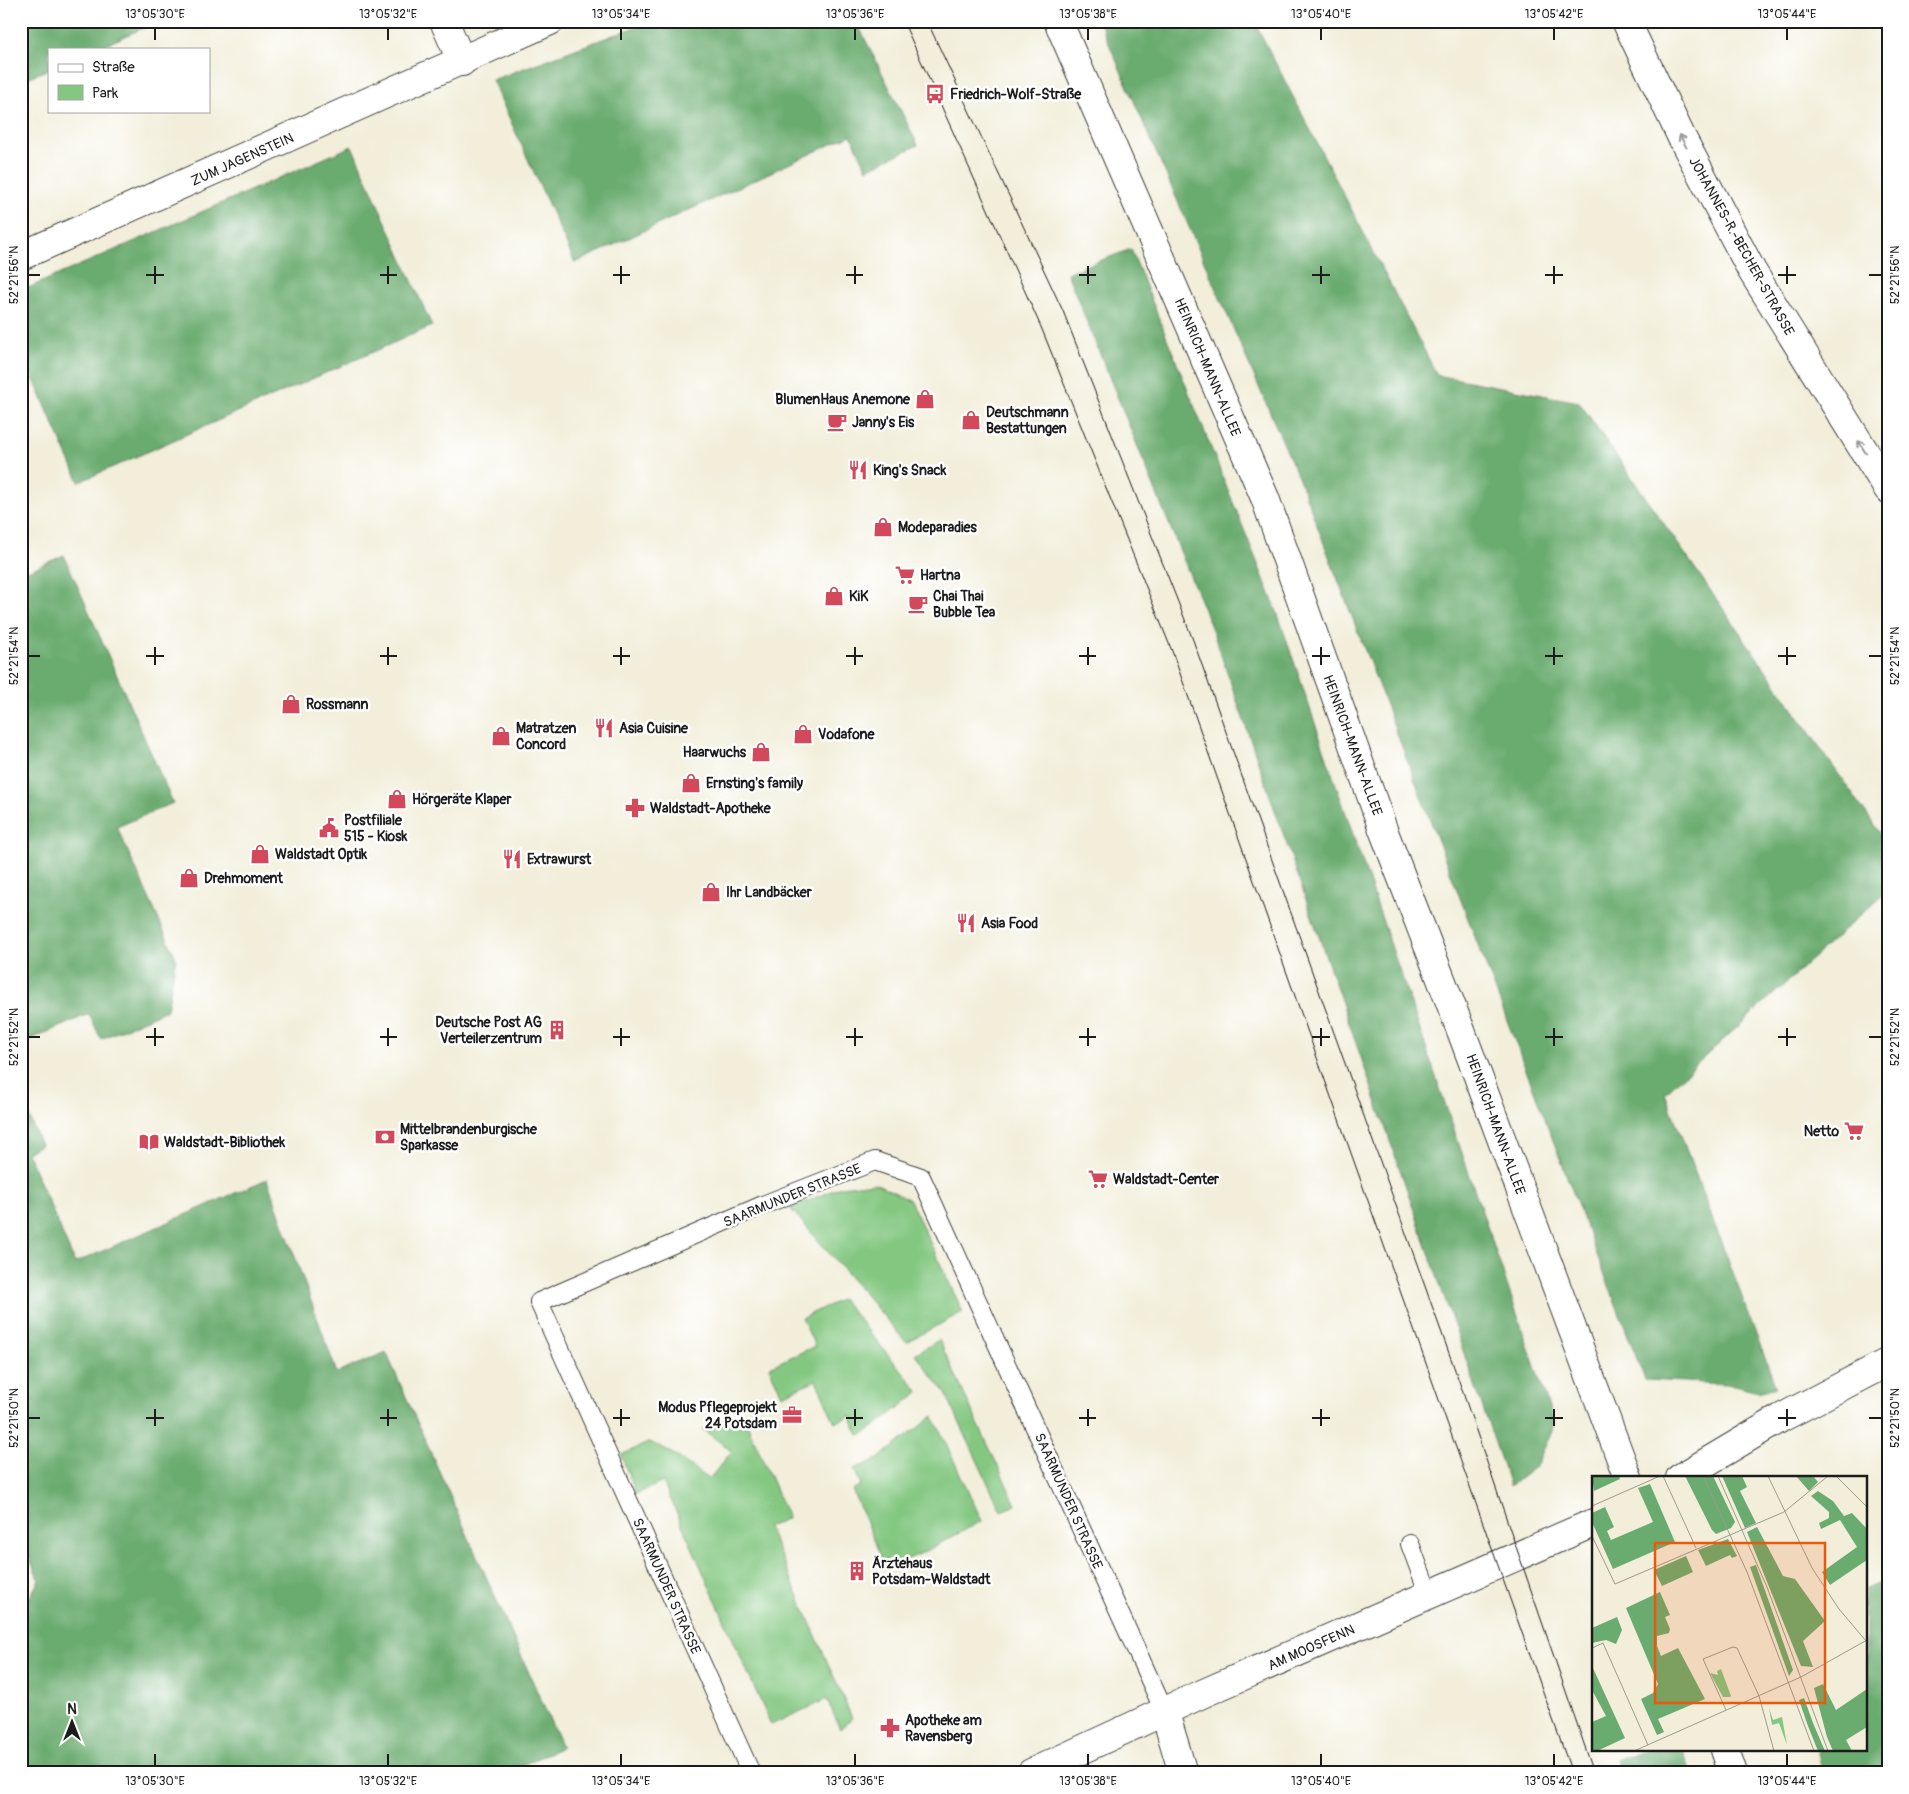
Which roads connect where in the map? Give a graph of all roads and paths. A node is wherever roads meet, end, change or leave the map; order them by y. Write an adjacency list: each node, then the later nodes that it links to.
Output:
1 (444, 21): 5 (street)
2 (550, 21): 5 (street)
3 (1058, 21): 9 (street, HEINRICH-MANN-ALLEE)
4 (1626, 21): 7 (street, JOHANNES-R.-BECHER-STRASSE, one-way to 4)
5 (462, 62): 6 (street, ZUM JAGENSTEIN)
6 (21, 256)
7 (1888, 489)
8 (1888, 1362): 10 (street)
9 (1627, 1476)
10 (1683, 1476)
11 (1592, 1523): 13 (street, AM MOOSFENN)
12 (1410, 1544): 13 (lane)
13 (1429, 1595): 14 (street, AM MOOSFENN)
14 (1165, 1713): 16 (lane, SAARMUNDER STRASSE); 17 (street, AM MOOSFENN); 18 (street, SAARMUNDER STRASSE)
15 (1726, 1752): 19 (street)
16 (751, 1773)
17 (1031, 1773)
18 (1183, 1773)
19 (1733, 1773)

